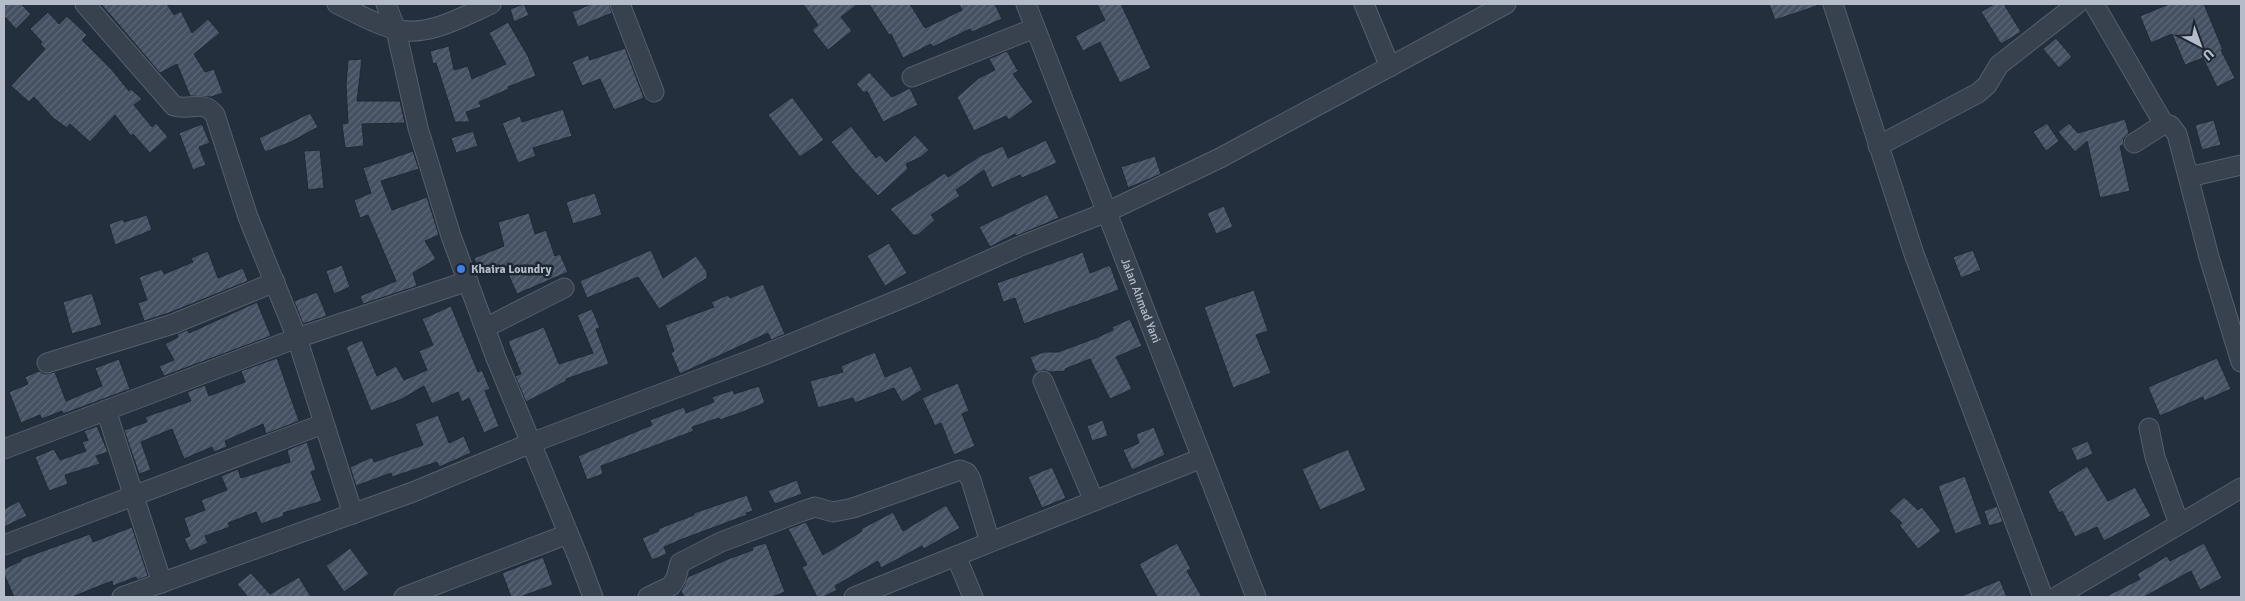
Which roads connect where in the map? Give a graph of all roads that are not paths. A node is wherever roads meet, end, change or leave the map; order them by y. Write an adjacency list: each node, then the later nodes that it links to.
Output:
1 (84, 4): 24 (street)
2 (337, 4): 13 (street)
3 (386, 4): 13 (street)
4 (491, 4): 13 (street)
5 (620, 4): 16 (street)
6 (1026, 4): 12 (street, Jalan Ahmad Yani)
7 (1364, 4): 14 (street)
8 (1506, 4): 14 (street)
9 (1833, 4): 19 (street)
10 (2077, 4): 19 (street)
11 (2094, 4): 17 (street)
12 (1035, 28): 15 (street); 22 (street, Jalan Ahmad Yani)
13 (396, 30): 23 (street)
14 (1390, 67): 22 (street)
15 (912, 77)
16 (654, 92)
17 (2164, 124): 18 (street); 21 (street)
18 (2134, 142)
19 (1878, 146): 54 (street)
20 (2241, 164): 21 (street)
21 (2189, 177): 28 (street)
22 (1107, 212): 34 (street); 36 (street, Jalan Ahmad Yani)
23 (468, 281): 26 (street); 27 (street)
24 (275, 282): 27 (street); 29 (street)
25 (564, 288): 26 (street)
26 (485, 328): 34 (street)
27 (297, 338): 31 (street); 32 (street)
28 (2241, 362)
29 (47, 363)
30 (1043, 381): 39 (street)
31 (106, 410): 35 (street); 38 (street)
32 (323, 424): 38 (street); 40 (street)
33 (2149, 428): 41 (street)
34 (530, 443): 40 (street); 42 (street)
35 (4, 449)
36 (1202, 458): 39 (street); 53 (street, Jalan Ahmad Yani)
37 (2241, 488): 41 (street)
38 (134, 495): 44 (street); 46 (street)
39 (1094, 501): 43 (street)
40 (353, 514): 46 (street)
41 (2179, 524): 55 (street)
42 (568, 534): 48 (street); 49 (street)
43 (990, 542): 45 (street); 50 (street)
44 (4, 544)
45 (956, 556): 51 (street); 52 (street)
46 (162, 583): 47 (street)
47 (122, 597)
48 (404, 597)
49 (593, 597)
50 (648, 597)
51 (854, 597)
52 (973, 597)
53 (1256, 597)
54 (2043, 597)
55 (2056, 597)

